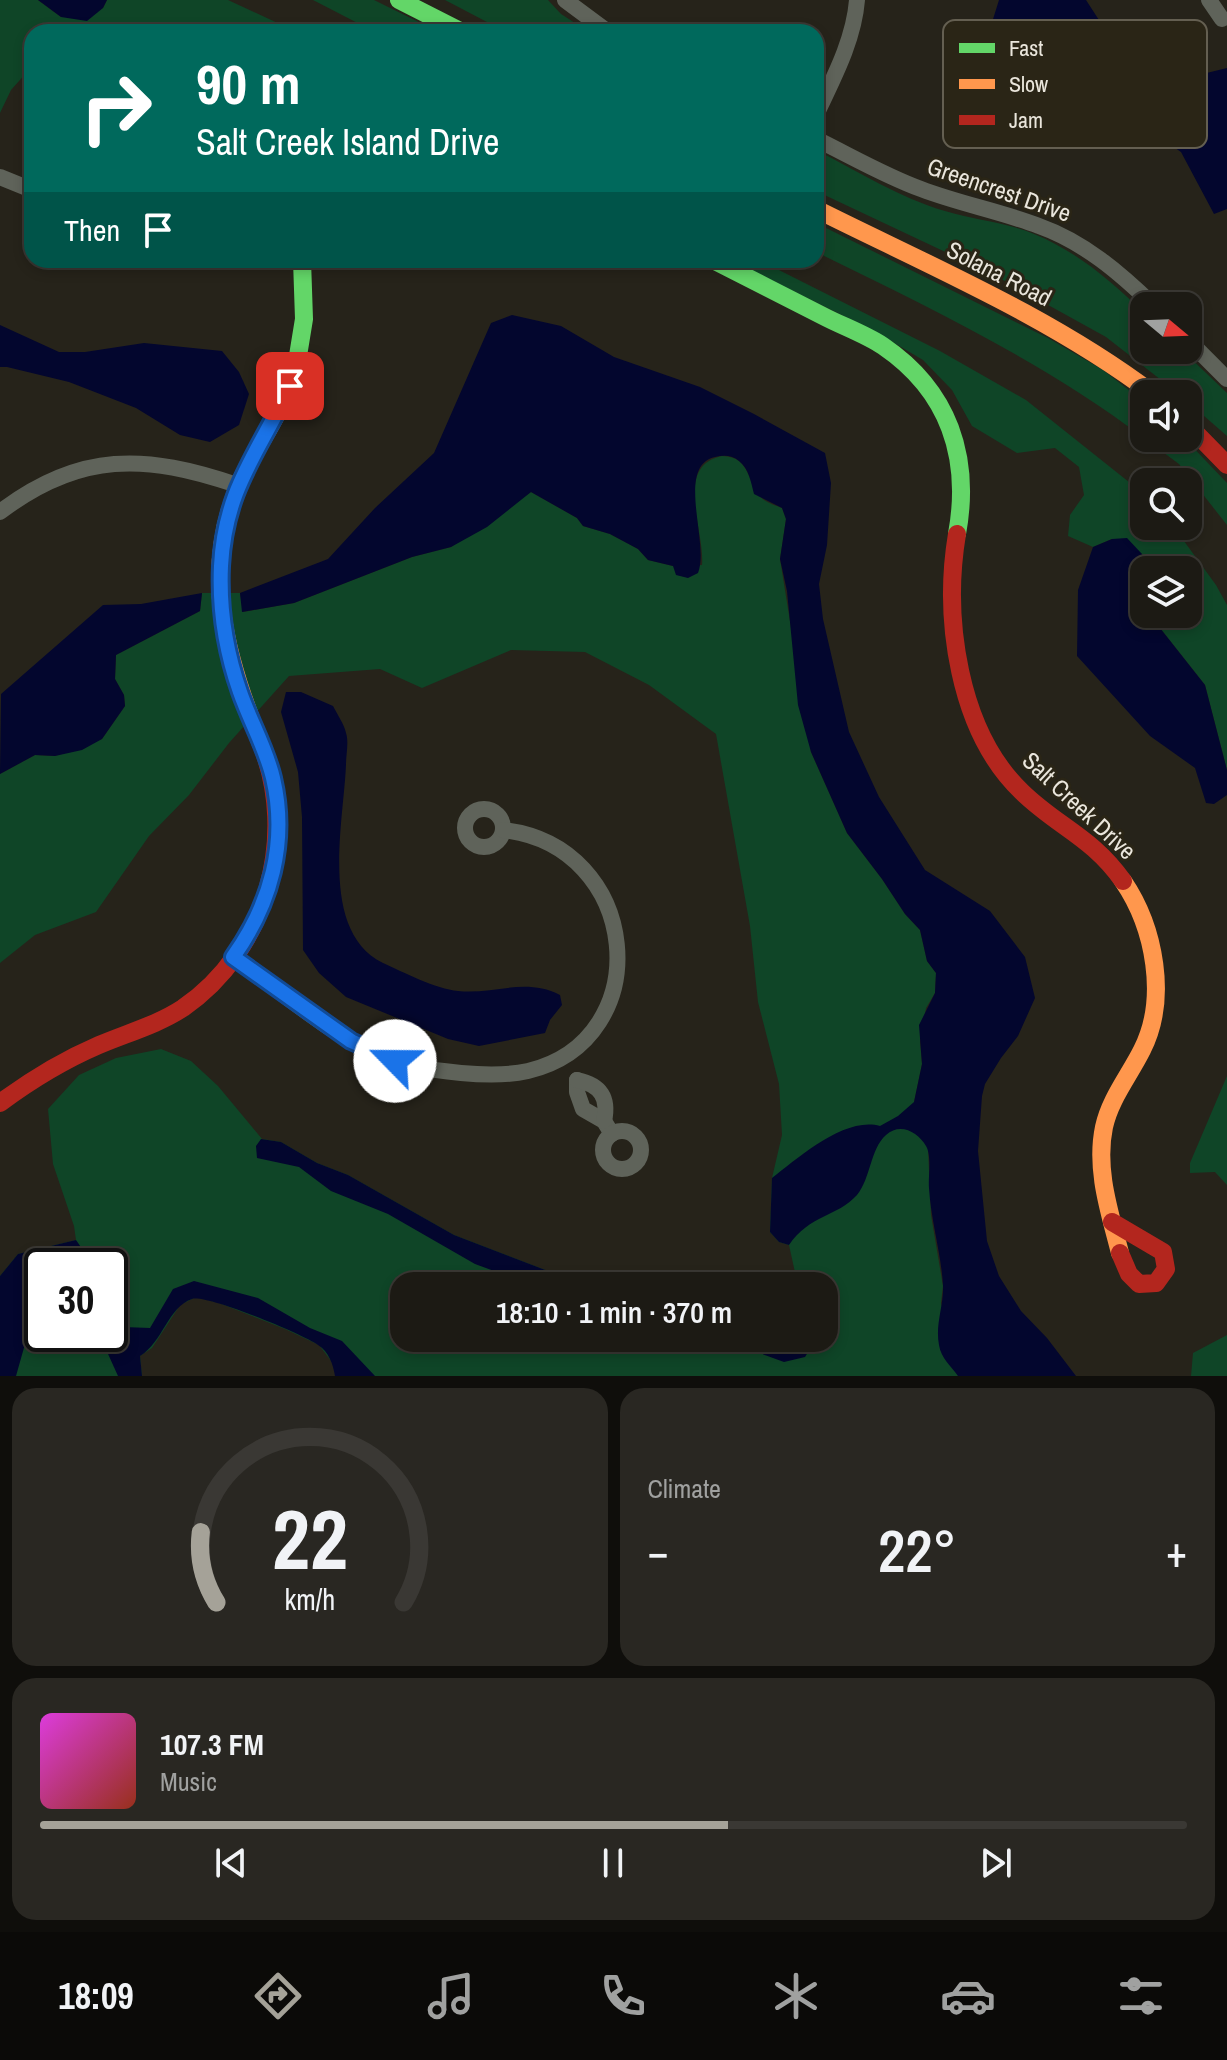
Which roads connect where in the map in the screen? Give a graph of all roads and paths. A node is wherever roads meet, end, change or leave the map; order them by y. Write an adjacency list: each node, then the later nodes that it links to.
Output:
1 (399, 0): 6 (street)
2 (565, 0): 7 (street)
3 (857, 0): 8 (street)
4 (1209, 0): 5 (street)
5 (1222, 19)
6 (446, 24)
7 (597, 24)
8 (824, 98)
9 (824, 143): 15 (street, Greencrest Drive)
10 (0, 177): 11 (street)
11 (24, 187)
12 (824, 213): 18 (street, Solana Road)
13 (303, 268): 21 (street)
14 (729, 268): 28 (street, Salt Creek Drive)
15 (1138, 292)
16 (1202, 354): 17 (street)
17 (1227, 379)
18 (1134, 380)
19 (1202, 439): 20 (street)
20 (1227, 465)
21 (237, 485): 22 (street); 24 (street)
22 (0, 512)
23 (503, 830): 25 (street)
24 (233, 957): 25 (street); 27 (street)
25 (562, 1057): 26 (street)
26 (577, 1080): 26 (street)
27 (0, 1103)
28 (1112, 1222)

